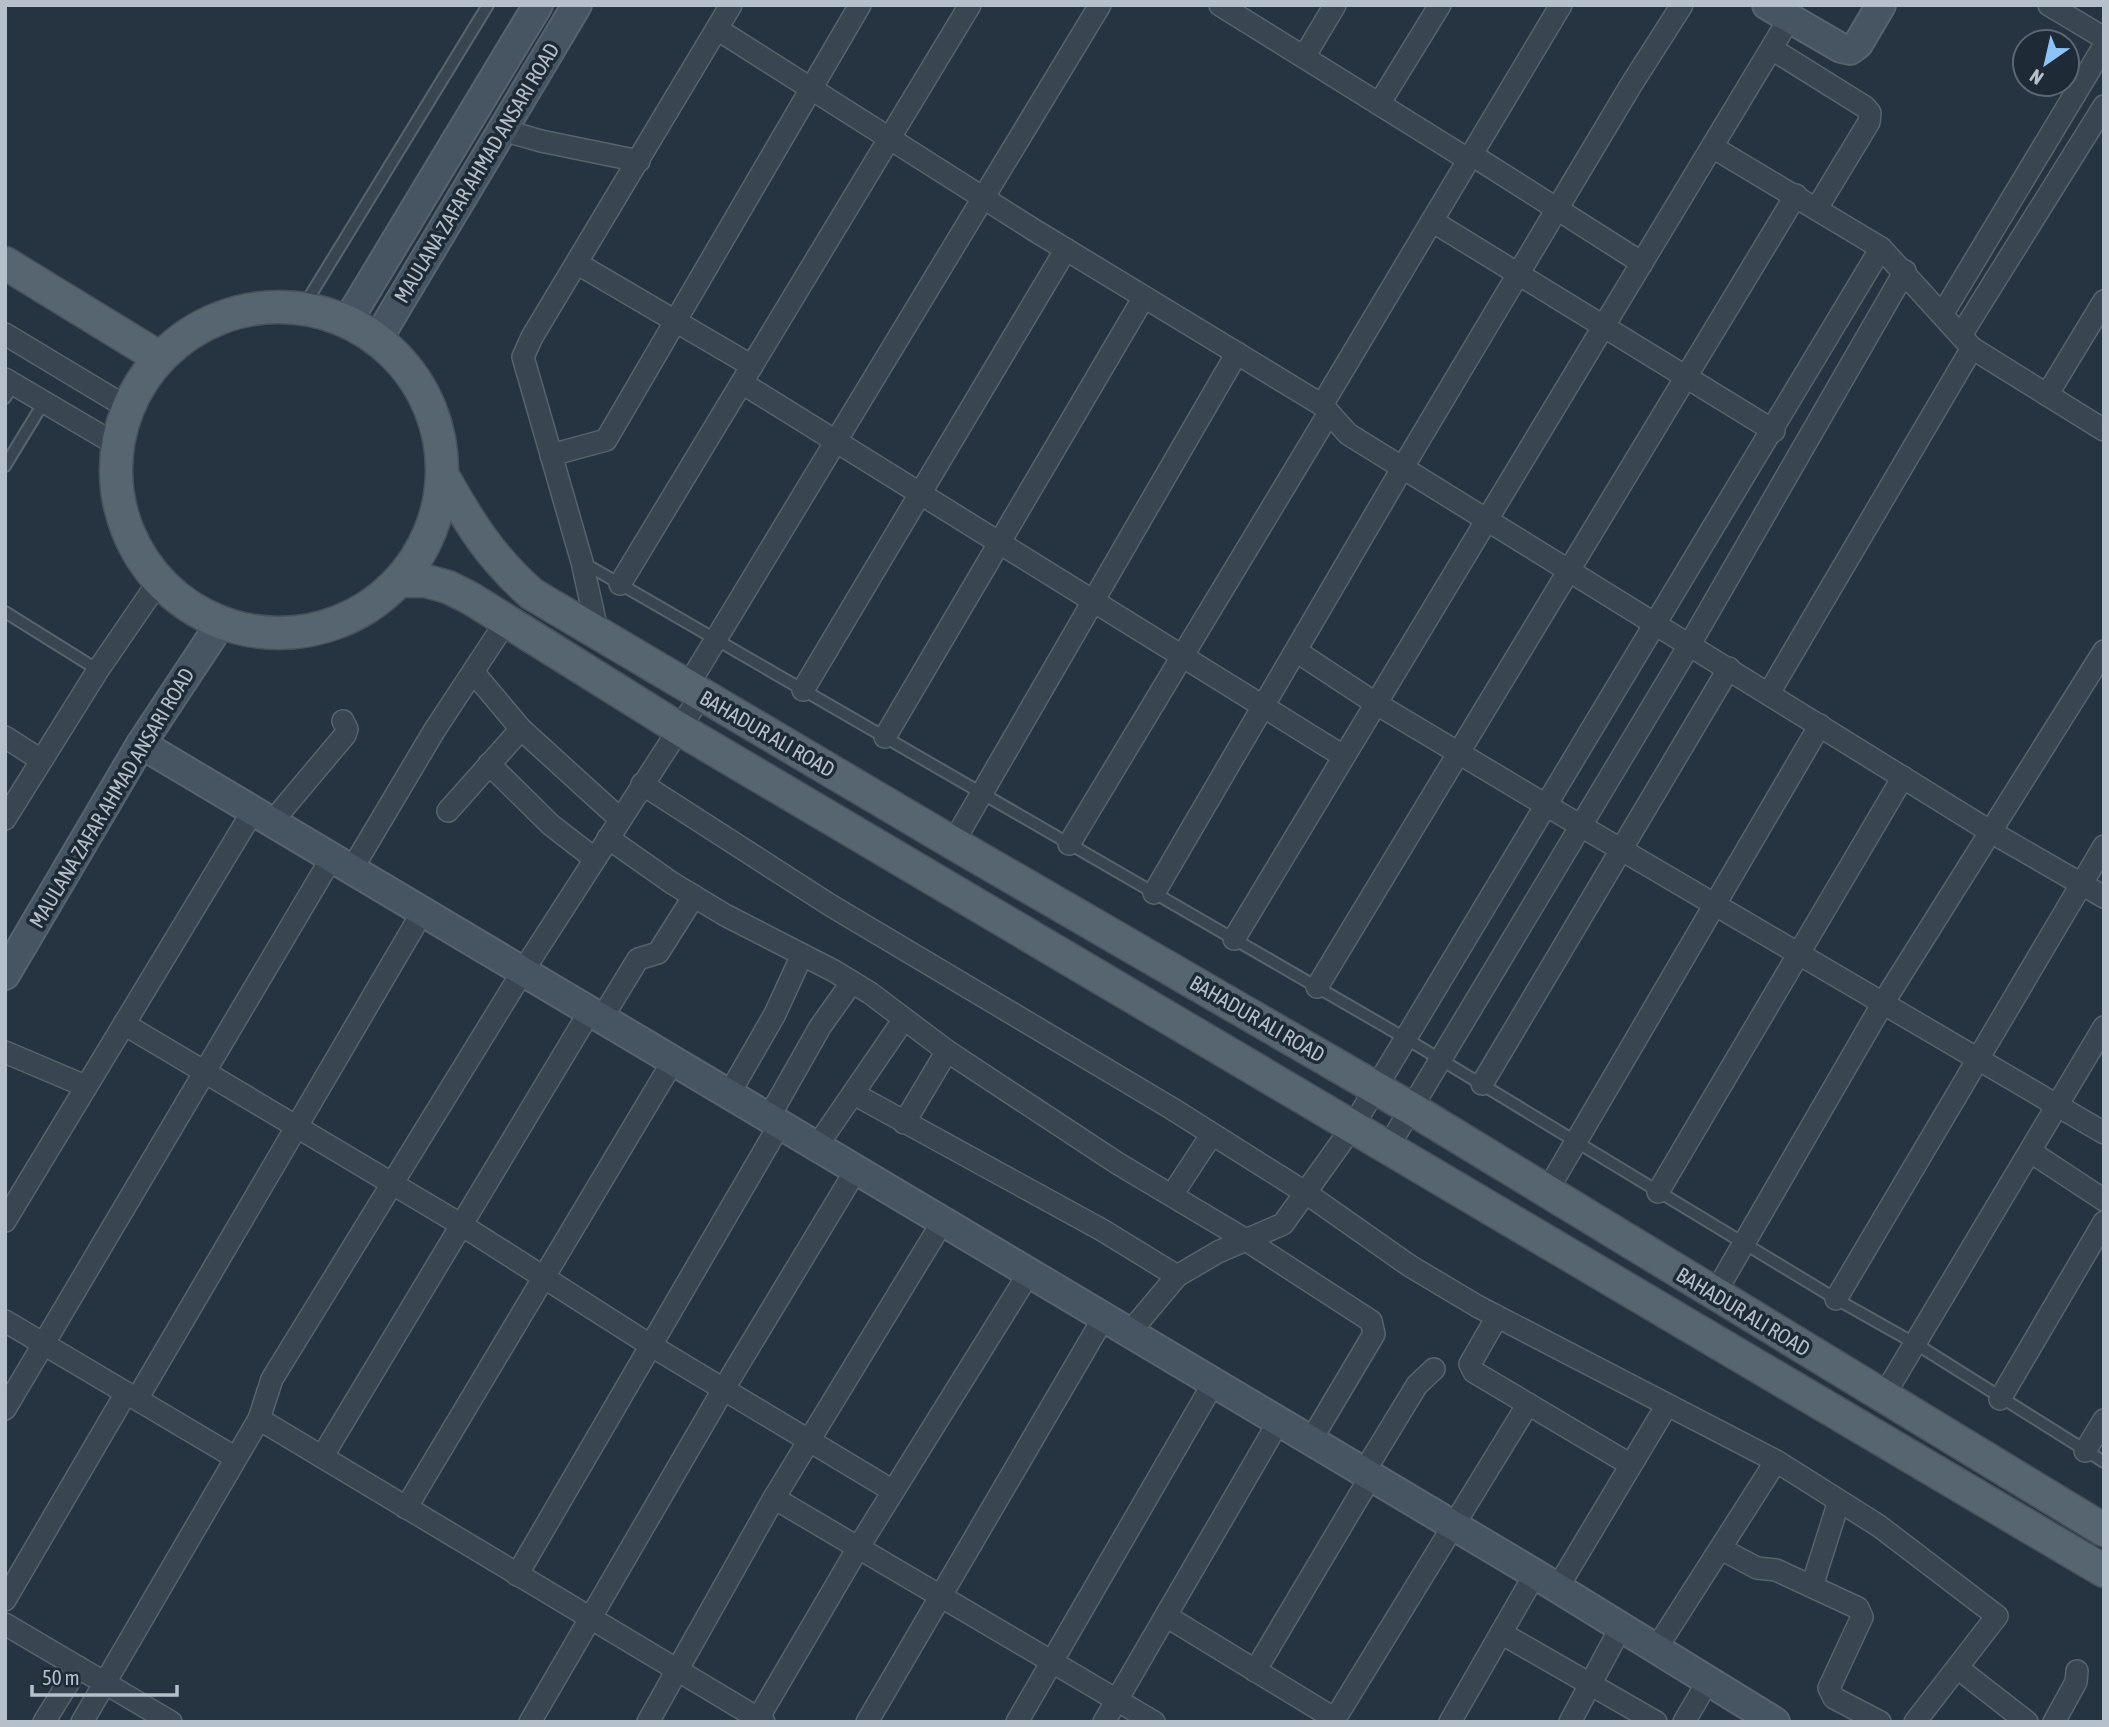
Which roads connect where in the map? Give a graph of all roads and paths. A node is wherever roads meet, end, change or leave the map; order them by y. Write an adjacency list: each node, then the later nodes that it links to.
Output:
1 (488, 5): 44 (lane)
2 (538, 5): 47 (street, MAULANA ZAFAR AHMAD ANSARI ROAD)
3 (577, 5): 24 (street, MAULANA ZAFAR AHMAD ANSARI ROAD)
4 (731, 5): 16 (street)
5 (860, 5): 21 (street)
6 (970, 5): 26 (street)
7 (1100, 5): 31 (street)
8 (1221, 5): 20 (street)
9 (1335, 5): 20 (street)
10 (1440, 5): 22 (street)
11 (1562, 5): 28 (street)
12 (1682, 5): 33 (street)
13 (1881, 5): 15 (street)
14 (2049, 5): 17 (street)
15 (1778, 12): 19 (street)
16 (717, 29): 21 (street); 29 (street)
17 (2104, 38)
18 (2104, 46): 45 (street)
19 (1772, 49): 27 (street); 32 (street)
20 (1304, 57): 22 (street)
21 (811, 89): 26 (street); 46 (street)
22 (1378, 104): 28 (street)
23 (2104, 106): 25 (street)
24 (503, 130): 29 (street); 50 (street, MAULANA ZAFAR AHMAD ANSARI ROAD)
25 (2096, 136): 51 (street)
26 (889, 138): 31 (street); 54 (street)
27 (1714, 148): 30 (street); 37 (street)
28 (1470, 158): 33 (street); 34 (street)
29 (639, 161): 39 (street)
30 (1796, 195): 32 (street); 55 (street)
31 (983, 198): 36 (street); 63 (street)
32 (1817, 208): 35 (street)
33 (1557, 209): 37 (street); 41 (street)
34 (1432, 221): 41 (street); 60 (street)
35 (1881, 248): 40 (street); 62 (street)
36 (1066, 249): 42 (street); 69 (street)
37 (1642, 263): 48 (street)
38 (5, 264): 53 (main road)
39 (578, 264): 46 (street); 65 (street)
40 (1905, 271): 45 (street); 84 (street)
41 (1518, 274): 48 (street); 67 (street)
42 (1144, 297): 52 (street); 71 (street)
43 (2104, 301): 57 (street)
44 (302, 309): 47 (main road); 53 (main road)
45 (1942, 313): 51 (street)
46 (676, 320): 54 (street); 65 (street)
47 (347, 322): 50 (main road)
48 (1604, 327): 55 (street); 70 (street)
49 (5, 334): 59 (street)
50 (377, 340): 68 (main road)
51 (1966, 342): 57 (street); 93 (street)
52 (1237, 353): 60 (street); 77 (street)
53 (160, 358): 59 (main road)
54 (747, 374): 63 (street); 76 (street)
55 (1686, 377): 62 (street); 73 (street)
56 (8, 387): 58 (street)
57 (2047, 395): 61 (street)
58 (44, 402): 64 (street); 66 (lane)
59 (128, 408): 64 (main road)
60 (1326, 409): 67 (street); 87 (street)
61 (2104, 429)
62 (1774, 431): 81 (street)
63 (836, 441): 69 (street); 83 (street)
64 (117, 445): 74 (main road)
65 (551, 455): 72 (street)
66 (5, 466)
67 (1403, 467): 70 (street); 85 (street)
68 (443, 476): 75 (main road); 82 (main road, BAHADUR ALI ROAD)
69 (920, 494): 71 (street); 91 (street)
70 (1487, 519): 73 (street); 94 (street)
71 (1000, 543): 77 (street); 101 (street)
72 (582, 562): 76 (lane); 82 (street)
73 (1570, 570): 81 (street); 103 (street)
74 (159, 581): 80 (main road); 89 (street)
75 (401, 581): 79 (main road, BAHADUR ALI ROAD); 80 (main road)
76 (620, 584): 83 (lane)
77 (1094, 601): 87 (street); 109 (street)
78 (5, 612): 89 (lane)
79 (507, 620): 90 (street); 98 (main road, BAHADUR ALI ROAD)
80 (221, 623): 102 (street, MAULANA ZAFAR AHMAD ANSARI ROAD)
81 (1657, 624): 84 (street); 110 (street)
82 (598, 634): 92 (main road, BAHADUR ALI ROAD)
83 (716, 639): 91 (lane); 92 (street)
84 (1690, 644): 88 (street); 115 (street)
85 (1296, 651): 94 (street); 95 (street)
86 (2104, 651): 116 (street)
87 (1182, 656): 95 (street); 119 (street)
88 (1730, 668): 93 (street); 121 (street)
89 (98, 670): 105 (street)
90 (474, 673): 99 (street); 123 (street)
91 (803, 690): 101 (lane)
92 (694, 691): 98 (street); 118 (main road, BAHADUR ALI ROAD)
93 (1769, 693): 97 (street)
94 (1375, 703): 103 (street); 104 (street)
95 (1263, 706): 104 (street); 125 (street)
96 (343, 721): 112 (street)
97 (1820, 725): 107 (street); 128 (street)
98 (678, 728): 108 (street); 158 (main road, BAHADUR ALI ROAD)
99 (521, 729): 106 (street); 114 (street)
100 (5, 737): 105 (street)
101 (885, 737): 109 (lane)
102 (141, 744): 112 (street); 134 (street, MAULANA ZAFAR AHMAD ANSARI ROAD)
103 (1459, 753): 110 (street); 136 (street)
104 (1343, 756): 130 (street)
105 (41, 760): 113 (street)
106 (489, 764): 111 (street); 122 (street)
107 (1903, 777): 116 (street); 131 (street)
108 (642, 784): 114 (street); 161 (street)
109 (983, 793): 118 (street); 119 (lane)
110 (1547, 805): 115 (street); 142 (street)
111 (448, 811)
112 (263, 816): 123 (street); 140 (street)
113 (5, 819)
114 (620, 819): 117 (street)
115 (1581, 826): 121 (street); 146 (street)
116 (1991, 832): 124 (street); 137 (street)
117 (608, 838): 122 (street); 126 (street)
118 (953, 843): 151 (main road, BAHADUR ALI ROAD)
119 (1069, 844): 125 (lane)
120 (2104, 846): 124 (street)
121 (1622, 849): 128 (street); 149 (street)
122 (595, 859): 133 (street)
123 (342, 863): 129 (street); 148 (street)
124 (2081, 884): 127 (street); 145 (street)
125 (1154, 893): 130 (lane)
126 (694, 896): 132 (street); 138 (street)
127 (2104, 897)
128 (1714, 904): 131 (street); 162 (street)
129 (423, 912): 133 (street); 159 (street)
130 (1234, 939): 136 (lane)
131 (1799, 954): 137 (street); 169 (street)
132 (802, 955): 135 (street); 152 (street)
133 (523, 971): 138 (street); 167 (street)
134 (5, 975)
135 (852, 982): 139 (street); 156 (street)
136 (1317, 987): 142 (lane)
137 (1883, 1003): 145 (street); 178 (street)
138 (596, 1015): 147 (street); 176 (street)
139 (904, 1019): 143 (street); 153 (street)
140 (124, 1024): 148 (street); 150 (street)
141 (2104, 1027): 154 (street)
142 (1405, 1038): 146 (lane); 151 (street)
143 (947, 1051): 157 (street); 171 (street)
144 (5, 1052): 150 (street)
145 (1977, 1058): 154 (street); 183 (street)
146 (1441, 1060): 149 (lane); 155 (street)
147 (673, 1061): 152 (street); 180 (street)
148 (206, 1073): 159 (street); 188 (street)
149 (1482, 1084): 162 (lane)
150 (85, 1086): 173 (street)
151 (1376, 1088): 155 (main road, BAHADUR ALI ROAD); 158 (street)
152 (729, 1094): 156 (street)
153 (854, 1094): 157 (street); 163 (street)
154 (2056, 1106): 160 (street); 165 (street)
155 (1412, 1109): 164 (street); 168 (main road, BAHADUR ALI ROAD)
156 (775, 1121): 163 (street); 190 (street)
157 (904, 1123): 181 (street)
158 (1353, 1126): 164 (main road, BAHADUR ALI ROAD); 170 (street)
159 (296, 1127): 167 (street); 194 (street)
160 (2104, 1133)
161 (1212, 1134): 170 (street); 171 (street)
162 (1575, 1141): 168 (street); 169 (lane)
163 (817, 1146): 166 (street)
164 (1388, 1147): 219 (main road, BAHADUR ALI ROAD)
165 (2031, 1152): 172 (street); 189 (street)
166 (856, 1170): 174 (street); 193 (street)
167 (392, 1184): 176 (street); 200 (street)
168 (1547, 1191): 182 (main road, BAHADUR ALI ROAD)
169 (1658, 1192): 178 (lane)
170 (1306, 1193): 177 (street); 185 (street)
171 (1172, 1195): 177 (street)
172 (2104, 1199)
173 (5, 1221)
174 (943, 1221): 179 (street); 204 (street)
175 (2104, 1222): 196 (street)
176 (460, 1224): 180 (street); 206 (street)
177 (1246, 1240): 181 (street); 203 (street)
178 (1744, 1244): 182 (street); 183 (lane)
179 (1030, 1273): 184 (street); 211 (street)
180 (545, 1276): 190 (street); 214 (street)
181 (1177, 1276): 187 (street)
182 (1714, 1295): 195 (main road, BAHADUR ALI ROAD)
183 (1836, 1299): 189 (lane)
184 (1104, 1317): 187 (street); 223 (street)
185 (1497, 1317): 197 (street); 198 (street)
186 (5, 1321): 188 (street)
187 (1130, 1332): 192 (street)
188 (44, 1344): 194 (street); 199 (street)
189 (1916, 1344): 195 (street); 196 (lane)
190 (650, 1345): 193 (street); 220 (street)
191 (1434, 1369): 210 (street)
192 (1214, 1382): 202 (street); 231 (street)
193 (723, 1390): 204 (street); 226 (street)
194 (132, 1396): 207 (street); 224 (street)
195 (1883, 1397): 216 (main road, BAHADUR ALI ROAD)
196 (2000, 1399): 205 (lane)
197 (1528, 1404): 209 (street); 215 (street)
198 (1667, 1405): 208 (street); 209 (street)
199 (5, 1409)
200 (259, 1419): 206 (street); 207 (street)
201 (2104, 1420): 205 (street)
202 (1279, 1421): 203 (street); 225 (street)
203 (1311, 1440): 210 (street)
204 (809, 1441): 211 (street); 212 (street)
205 (2094, 1456)
206 (322, 1457): 214 (street)
207 (236, 1458): 238 (street)
208 (1776, 1461): 213 (street); 218 (street)
209 (1631, 1465): 221 (street)
210 (1368, 1474): 215 (street); 235 (street)
211 (893, 1491): 217 (street)
212 (774, 1498): 217 (street); 234 (street)
213 (1839, 1501): 222 (street); 233 (street)
214 (406, 1508): 220 (street)
215 (1455, 1527): 221 (street); 241 (street)
216 (2104, 1530)
217 (858, 1548): 223 (street); 242 (street)
218 (1721, 1549): 222 (street); 230 (street)
219 (2104, 1571)
220 (517, 1575): 226 (street)
221 (1546, 1581): 228 (street); 229 (street)
222 (1812, 1586): 257 (street)
223 (940, 1597): 231 (street); 248 (street)
224 (5, 1600)
225 (1166, 1616): 235 (street); 240 (street)
226 (590, 1618): 234 (street); 246 (street)
227 (5, 1624): 232 (street)
228 (1621, 1627): 230 (street); 239 (street)
229 (1501, 1633): 239 (street); 252 (street)
230 (1656, 1649): 237 (street)
231 (1052, 1663): 240 (street); 249 (street)
232 (78, 1667): 238 (street); 243 (street)
233 (1959, 1669): 258 (street); 259 (street)
234 (678, 1670): 242 (street); 247 (street)
235 (1255, 1671): 241 (street)
236 (2077, 1671): 260 (street)
237 (1708, 1681): 255 (street); 256 (street)
238 (106, 1683): 244 (street); 245 (street)
239 (1591, 1685): 253 (street); 254 (street)
240 (1117, 1700): 250 (street); 251 (street)
241 (1334, 1720)
242 (759, 1721)
243 (44, 1722)
244 (82, 1722)
245 (171, 1722)
246 (530, 1722)
247 (648, 1722)
248 (867, 1722)
249 (1017, 1722)
250 (1104, 1722)
251 (1153, 1722)
252 (1450, 1722)
253 (1570, 1722)
254 (1656, 1722)
255 (1684, 1722)
256 (1774, 1722)
257 (1880, 1722)
258 (1915, 1722)
259 (2027, 1722)
260 (2054, 1722)

